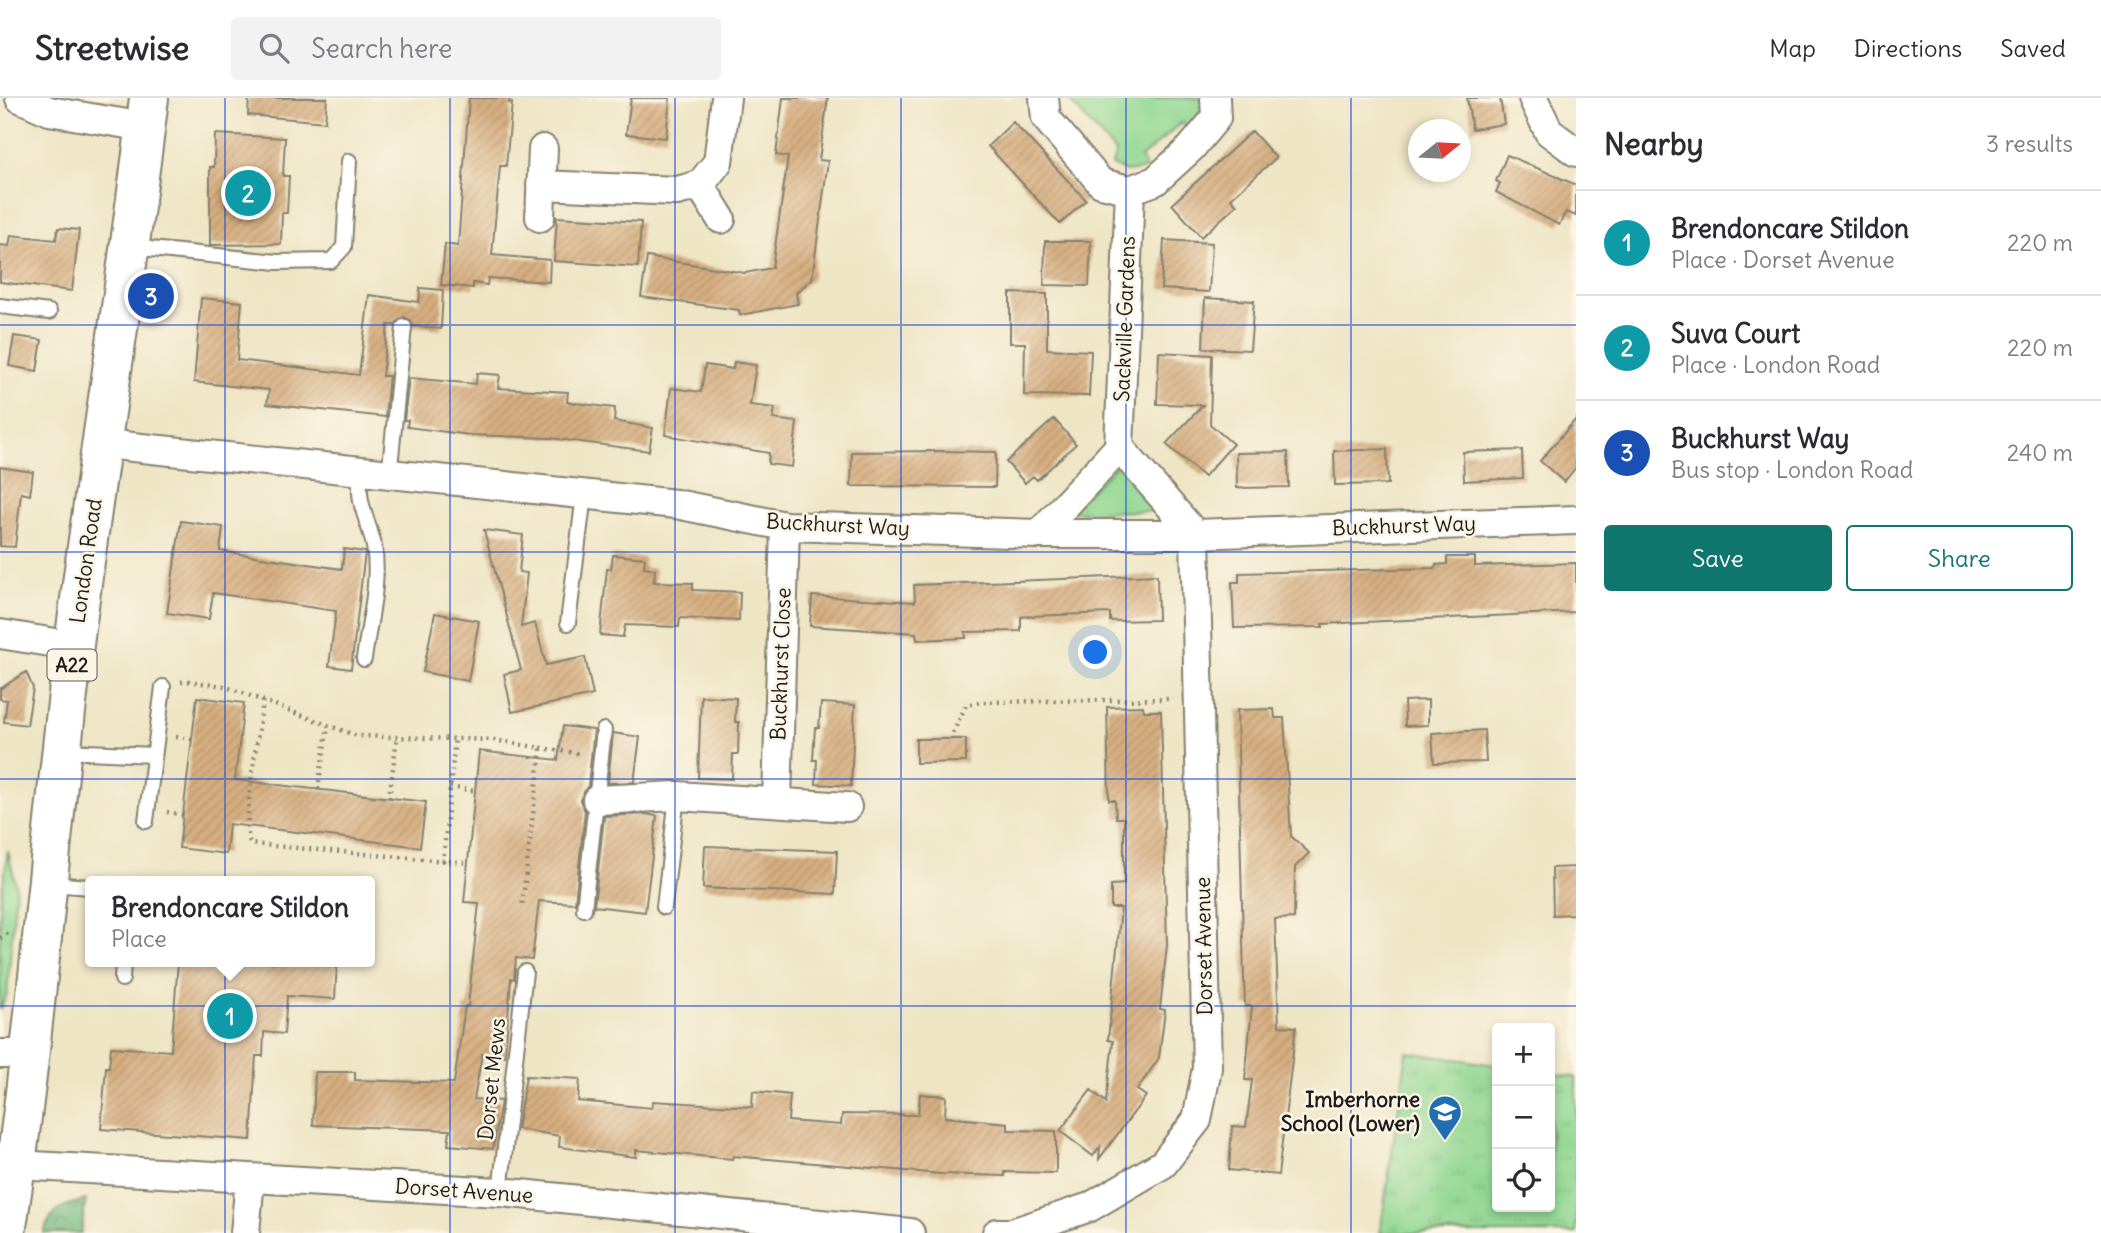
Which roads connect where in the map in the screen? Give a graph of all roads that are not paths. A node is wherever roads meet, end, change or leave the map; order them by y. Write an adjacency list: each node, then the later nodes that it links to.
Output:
1 (20, 98): 6 (street)
2 (726, 98): 10 (street)
3 (1044, 98): 12 (street)
4 (1215, 98): 12 (street)
5 (1533, 98): 8 (street)
6 (147, 113): 15 (highway, London Road / A22)
7 (543, 149): 11 (street)
8 (1576, 152)
9 (349, 161): 15 (lane)
10 (700, 185): 11 (street); 14 (street)
11 (541, 186): 13 (street)
12 (1130, 190): 20 (street, Sackville Gardens)
13 (540, 217)
14 (721, 219)
15 (130, 247): 19 (highway, London Road / A22)
16 (0, 306): 17 (lane)
17 (49, 312)
18 (404, 327): 22 (lane)
19 (104, 444): 21 (street, Buckhurst Way); 30 (highway, London Road / A22)
20 (1119, 447): 26 (street); 27 (street)
21 (361, 473): 22 (street, Buckhurst Way); 31 (lane)
22 (389, 477): 23 (street, Buckhurst Way)
23 (584, 495): 25 (street, Buckhurst Way); 28 (lane)
24 (1576, 520): 27 (street, Buckhurst Way)
25 (785, 526): 26 (street, Buckhurst Way); 38 (street, Buckhurst Close)
26 (1039, 534): 27 (street, Buckhurst Way)
27 (1195, 534): 55 (street, Dorset Avenue)
28 (568, 622)
29 (0, 634): 30 (street)
30 (74, 646): 34 (highway, London Road / A22)
31 (364, 659)
32 (163, 687): 35 (lane)
33 (604, 730): 37 (lane)
34 (63, 751): 35 (lane); 41 (highway, London Road / A22)
35 (154, 755): 40 (lane)
36 (677, 796): 37 (street); 38 (street); 43 (lane)
37 (597, 800): 44 (lane)
38 (777, 802): 39 (street)
39 (847, 807)
40 (146, 821)
41 (49, 884): 42 (lane); 48 (highway, London Road / A22)
42 (85, 887)
43 (664, 907)
44 (584, 909)
45 (123, 967): 47 (lane)
46 (525, 972): 51 (lane, Dorset Mews)
47 (122, 979)
48 (15, 1054): 49 (highway, London Road / A22)
49 (16, 1166): 50 (street, Dorset Avenue); 52 (highway, London Road / A22)
50 (250, 1179): 51 (street, Dorset Avenue); 53 (street)
51 (500, 1192): 54 (street, Dorset Avenue)
52 (6, 1233)
53 (245, 1233)
54 (910, 1233)
55 (997, 1233)

